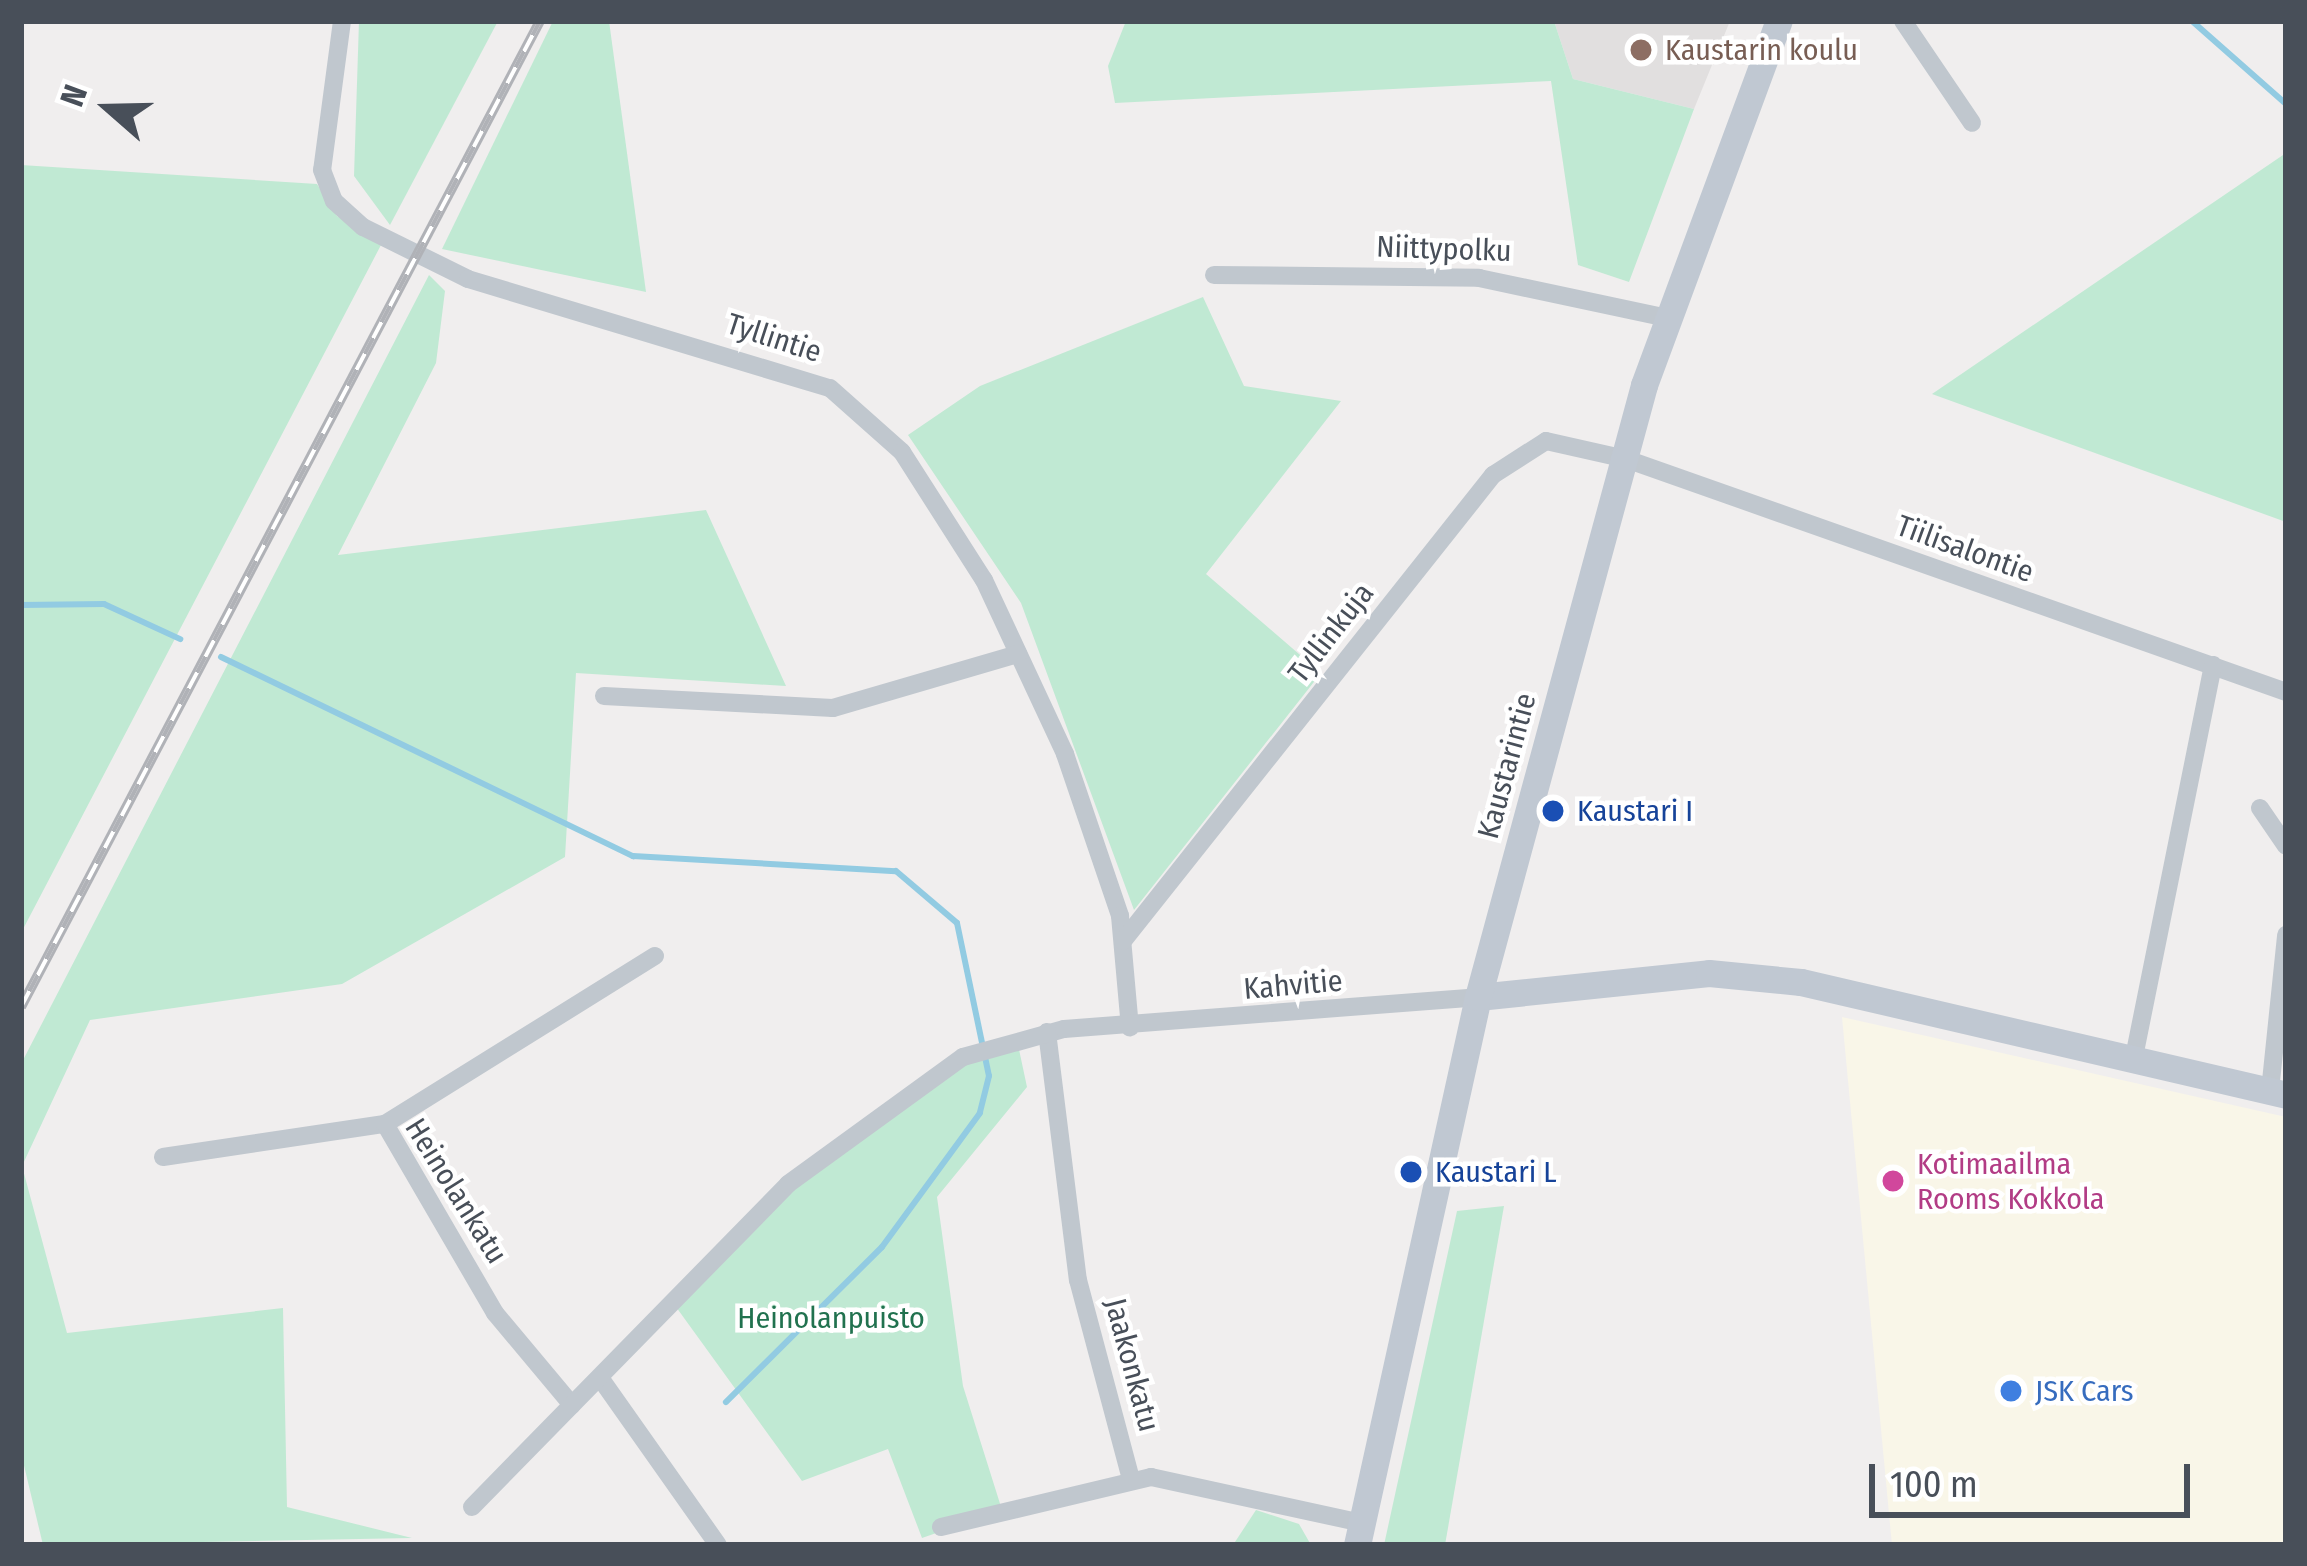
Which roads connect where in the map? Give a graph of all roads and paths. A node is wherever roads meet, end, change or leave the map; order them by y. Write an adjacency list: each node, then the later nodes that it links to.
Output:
1 (342, 21): 8 (street, Tyllintie)
2 (1779, 21): 6 (street, Kaustarintie)
3 (1904, 21): 4 (street)
4 (1972, 123)
5 (1214, 275): 6 (street, Niittypolku)
6 (1667, 318): 7 (street, Kaustarintie)
7 (1625, 459): 9 (street, Tiilisalontie); 15 (street, Tyllinkuja); 17 (street, Kaustarintie)
8 (1018, 654): 11 (street); 15 (street, Tyllintie)
9 (2213, 665): 10 (street, Tiilisalontie); 20 (street)
10 (2286, 692)
11 (604, 696)
12 (2260, 808): 13 (street)
13 (2286, 846)
14 (2286, 935): 21 (street)
15 (1123, 940): 18 (street, Tyllintie)
16 (656, 956): 22 (street)
17 (1478, 997): 18 (street, Kahvitie); 20 (street, Kahvitie); 29 (street, Kaustarintie)
18 (1130, 1028): 19 (street, Kahvitie)
19 (1047, 1032): 24 (street, Kahvitie); 26 (street, Jaakonkatu)
20 (2134, 1057): 21 (street, Kahvitie)
21 (2278, 1093)
22 (385, 1124): 23 (street, Heinolankatu); 25 (street, Heinolankatu)
23 (163, 1157)
24 (602, 1382): 25 (street, Kahvitie); 30 (street)
25 (572, 1405): 27 (street, Kahvitie)
26 (1131, 1479): 28 (street); 29 (street, Jaakonkatu)
27 (472, 1507)
28 (941, 1527)
29 (1359, 1534)
30 (718, 1545)

